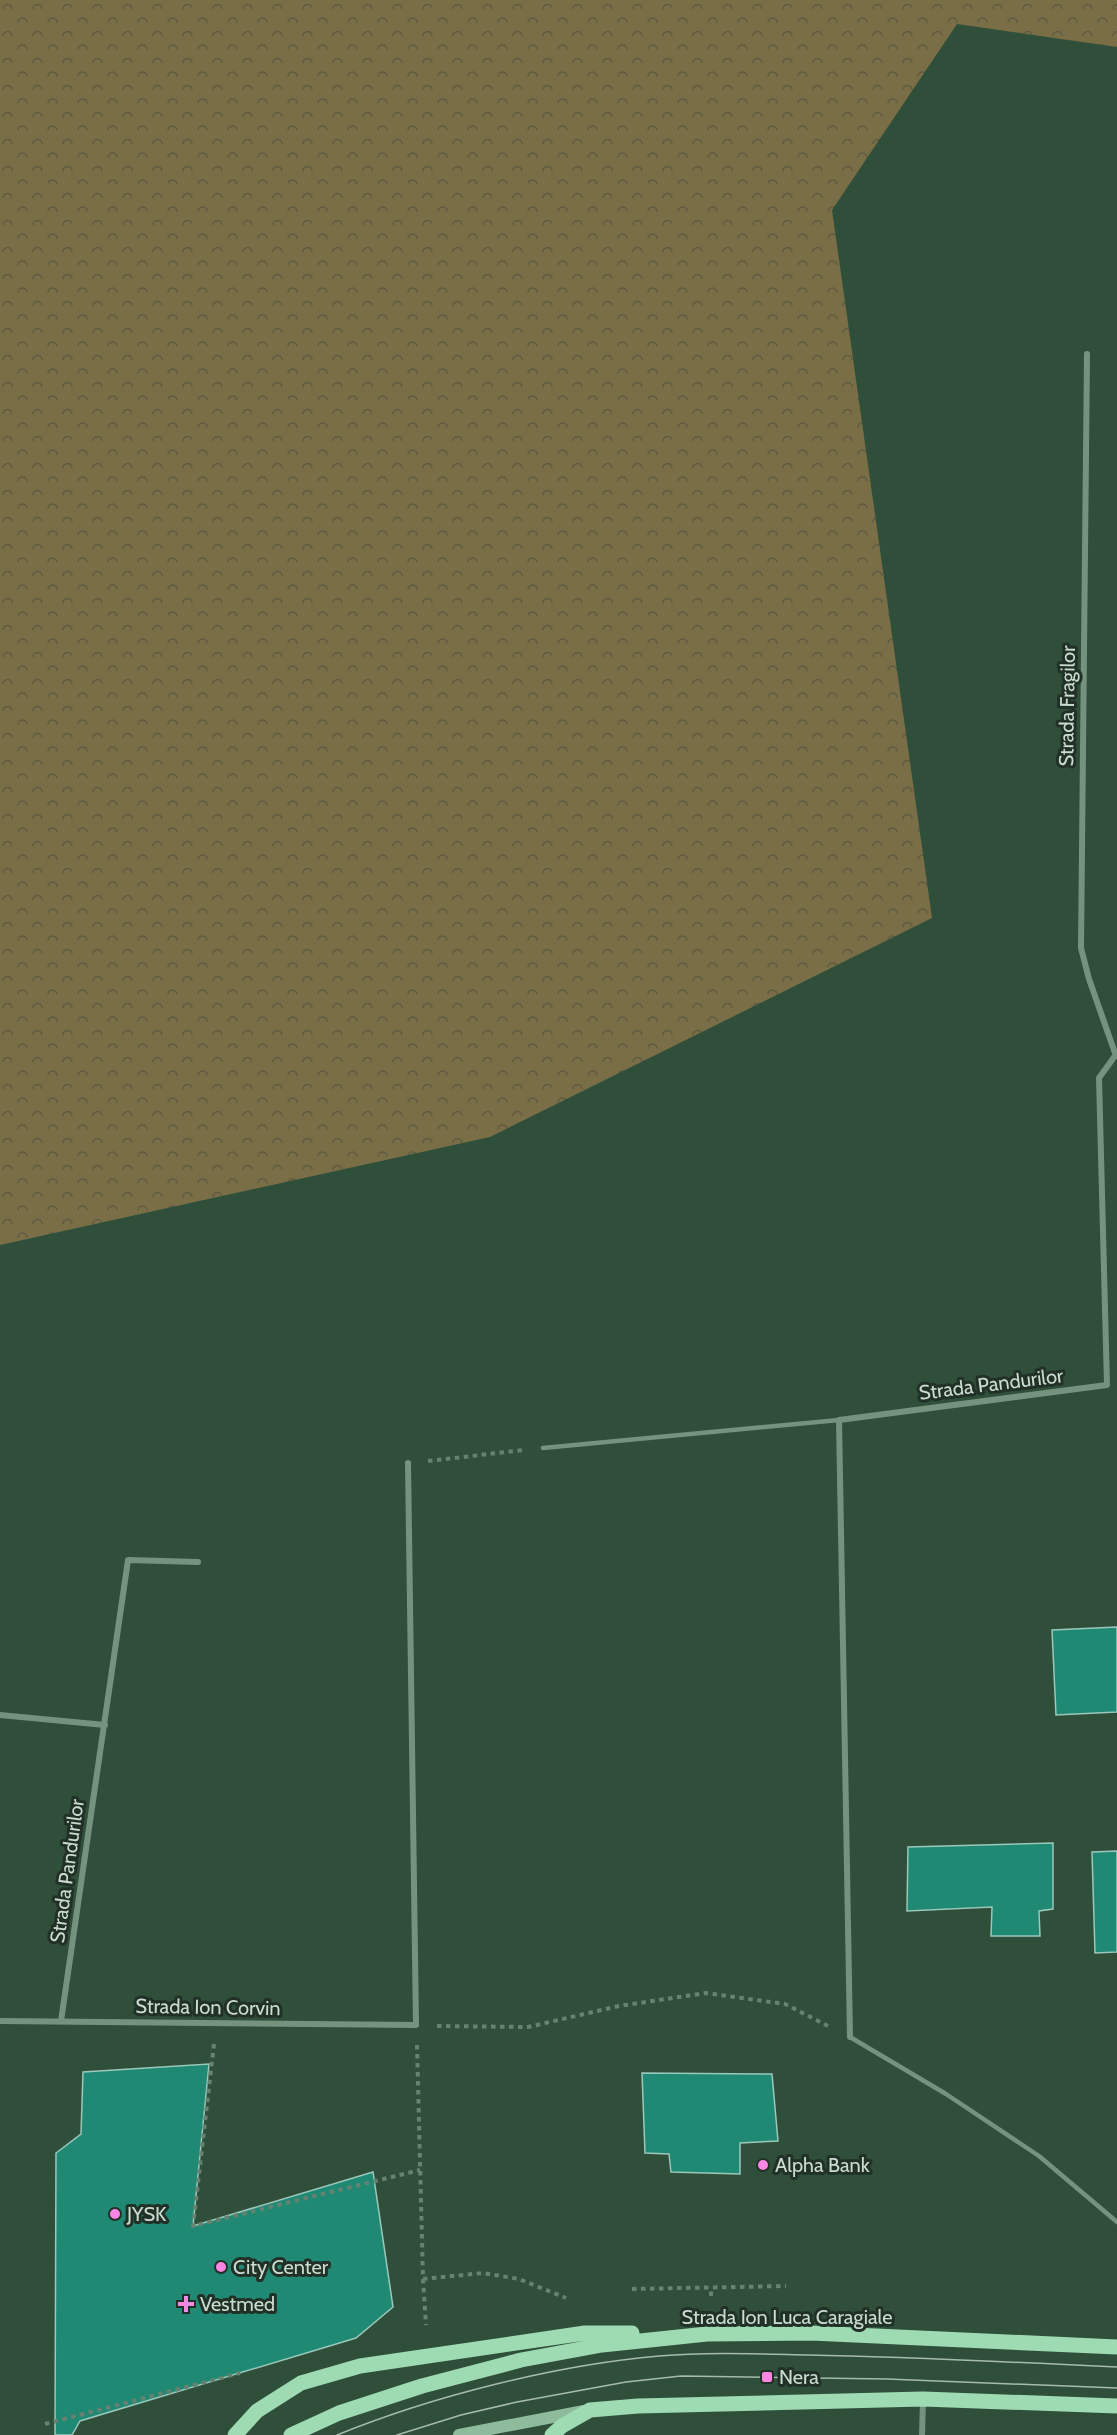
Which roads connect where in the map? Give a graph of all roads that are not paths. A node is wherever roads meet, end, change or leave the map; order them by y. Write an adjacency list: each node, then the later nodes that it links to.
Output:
1 (1087, 354): 2 (street, Strada Fragilor)
2 (1116, 1053): 3 (street, Strada Pandurilor)
3 (838, 1420): 4 (lane, Strada Pandurilor); 11 (street)
4 (543, 1448)
5 (408, 1463): 10 (street, Strada Ion Corvin)
6 (198, 1562): 8 (street, Strada Pandurilor)
7 (0, 1715): 8 (street)
8 (105, 1725): 10 (street, Strada Pandurilor)
9 (0, 2020): 10 (street, Strada Ion Corvin)
10 (61, 2021)
11 (850, 2037): 12 (lane)
12 (1117, 2222)
13 (707, 2334): 14 (main road, Strada Ion Luca Caragiale); 18 (main road); 19 (main road, Strada Ion Luca Caragiale)
14 (1117, 2347)
15 (922, 2399): 16 (main road); 17 (main road); 22 (street)
16 (1117, 2406)
17 (590, 2410): 20 (main road); 21 (main road)
18 (235, 2435)
19 (291, 2435)
20 (459, 2435)
21 (552, 2435)
22 (922, 2435)

